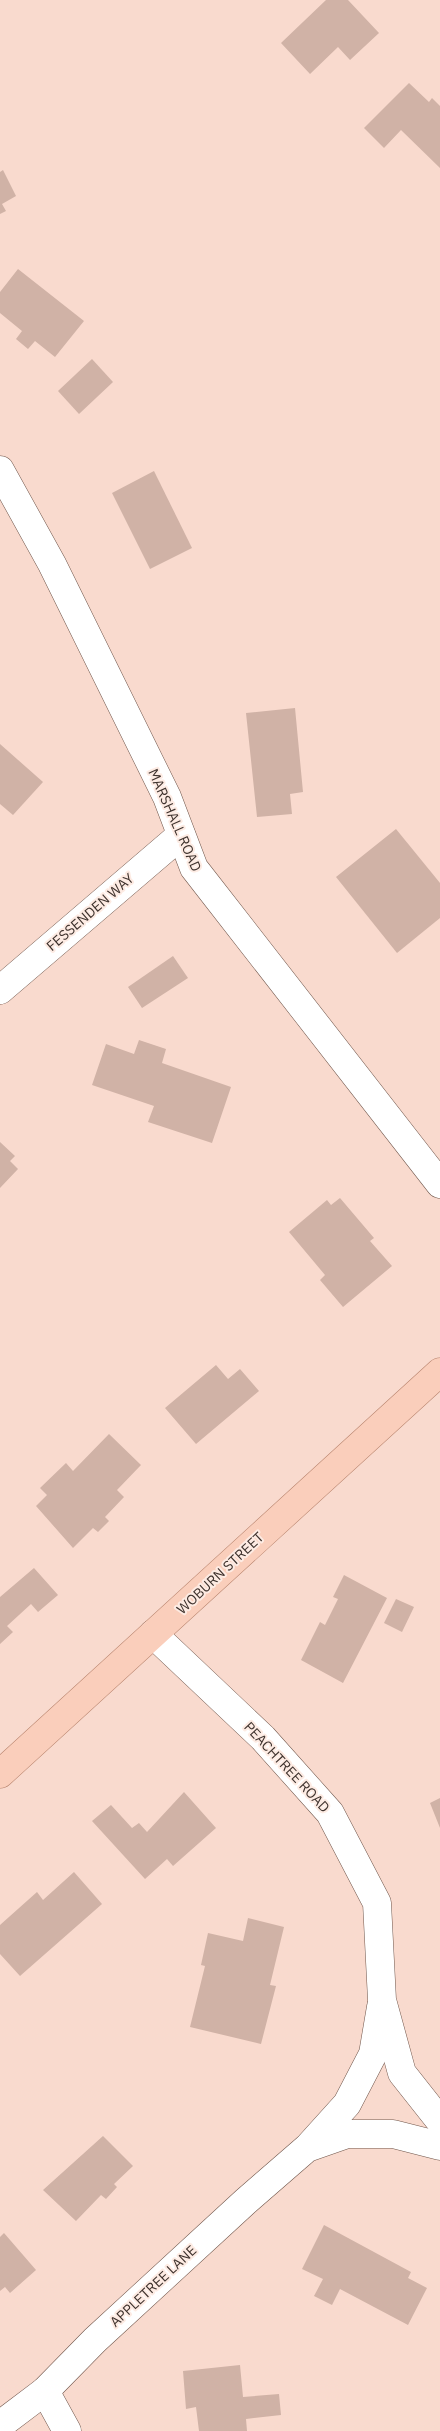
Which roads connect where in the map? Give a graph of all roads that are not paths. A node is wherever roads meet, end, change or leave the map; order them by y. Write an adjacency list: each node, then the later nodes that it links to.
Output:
1 (0, 470): 2 (street, MARSHALL ROAD)
2 (181, 835): 3 (street, FESSENDEN WAY); 4 (street, MARSHALL ROAD)
3 (0, 990)
4 (440, 1184)
5 (440, 1372): 6 (main road, WOBURN STREET)
6 (153, 1634): 7 (main road, WOBURN STREET); 8 (street, PEACHTREE ROAD)
7 (0, 1774)
8 (382, 2000): 9 (street, PEACHTREE ROAD); 11 (street, APPLETREE LANE)
9 (440, 2121)
10 (440, 2146): 11 (street, APPLETREE LANE)
11 (307, 2148): 12 (street, APPLETREE LANE)
12 (46, 2391): 13 (street, APPLETREE LANE); 14 (street)
13 (0, 2425)
14 (67, 2431)

